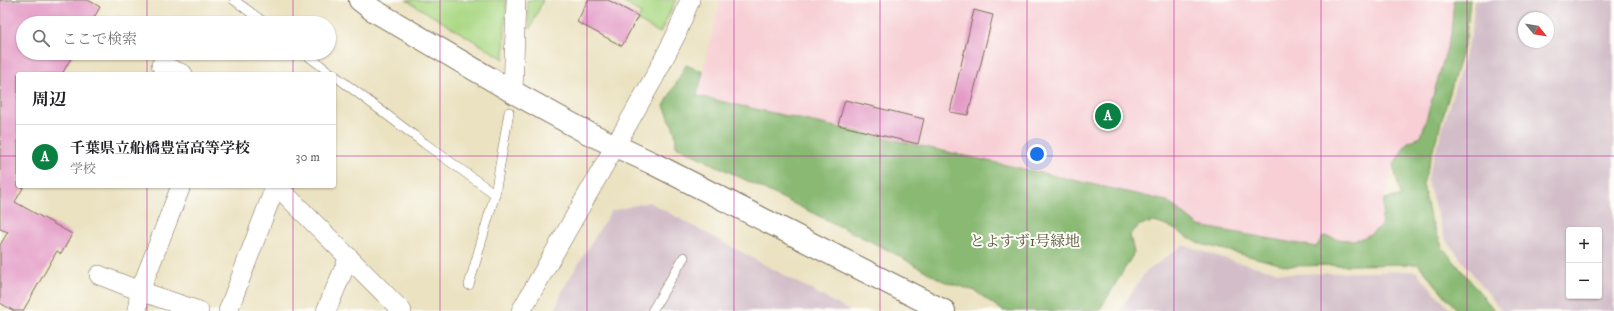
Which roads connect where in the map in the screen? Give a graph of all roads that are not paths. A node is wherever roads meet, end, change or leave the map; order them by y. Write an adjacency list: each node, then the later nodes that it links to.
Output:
1 (234, 0): 5 (lane)
2 (360, 0): 11 (street)
3 (516, 0): 11 (street)
4 (690, 0): 12 (street)
5 (256, 16)
6 (313, 60): 9 (lane)
7 (161, 65): 8 (street)
8 (178, 72)
9 (329, 72)
10 (336, 77): 16 (lane)
11 (511, 102): 12 (street); 16 (lane)
12 (616, 147): 27 (street); 29 (street)
13 (180, 188): 21 (street)
14 (273, 188): 24 (street)
15 (277, 188): 17 (street)
16 (494, 194): 20 (lane)
17 (349, 257): 25 (street); 26 (street)
18 (684, 257): 28 (lane)
19 (99, 275): 21 (street)
20 (468, 285)
21 (140, 291): 22 (street); 23 (street)
22 (137, 311)
23 (199, 311)
24 (228, 311)
25 (326, 311)
26 (402, 311)
27 (521, 311)
28 (652, 311)
29 (944, 311)

